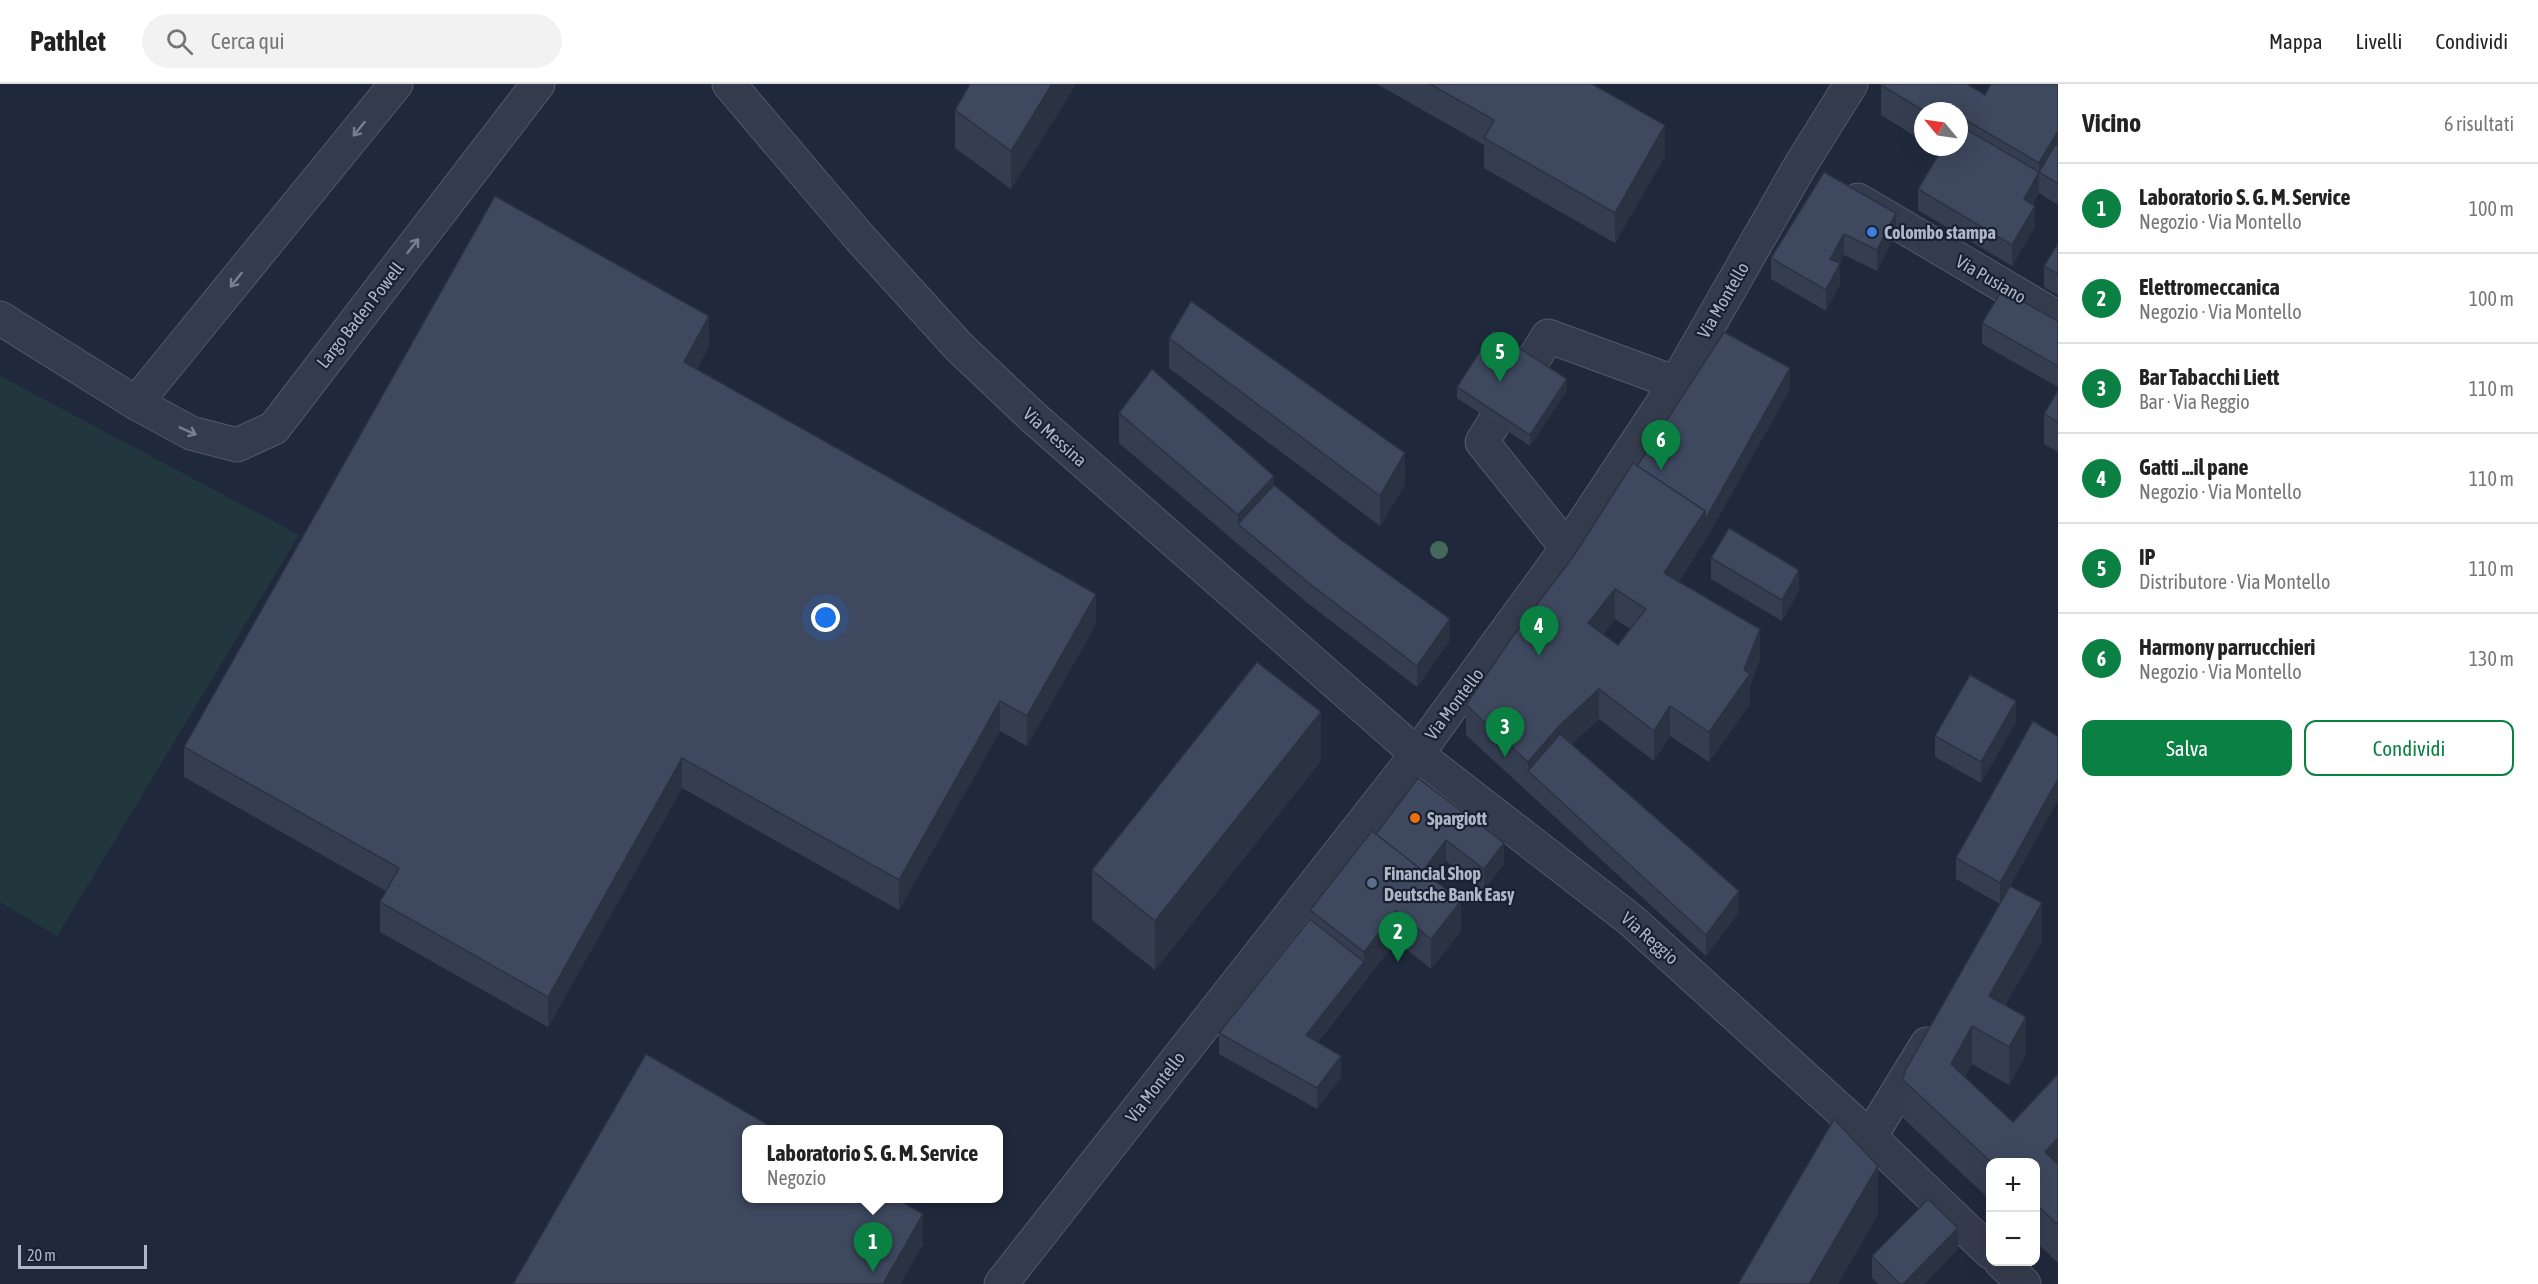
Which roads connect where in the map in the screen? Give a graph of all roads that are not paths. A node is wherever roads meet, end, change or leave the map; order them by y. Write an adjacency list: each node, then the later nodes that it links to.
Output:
1 (396, 84): 9 (street, one-way to 9)
2 (538, 84): 9 (street, Largo Baden Powell, one-way to 2)
3 (729, 84): 11 (street, Via Messina)
4 (1851, 84): 5 (street, Via Montello)
5 (1800, 166): 7 (street, Via Pusiano); 8 (street, Via Montello)
6 (0, 318): 9 (street, Largo Baden Powell)
7 (2058, 318)
8 (1676, 383): 10 (street, Via Montello); 10 (street)
9 (136, 404)
10 (1567, 549): 11 (street, Via Montello)
11 (1417, 754): 13 (street, Via Reggio); 16 (street, Via Montello)
12 (1945, 1015): 13 (street)
13 (1870, 1137): 14 (street, Via Reggio)
14 (1986, 1248)
15 (2005, 1266): 17 (street)
16 (1001, 1284)
17 (2024, 1284)

